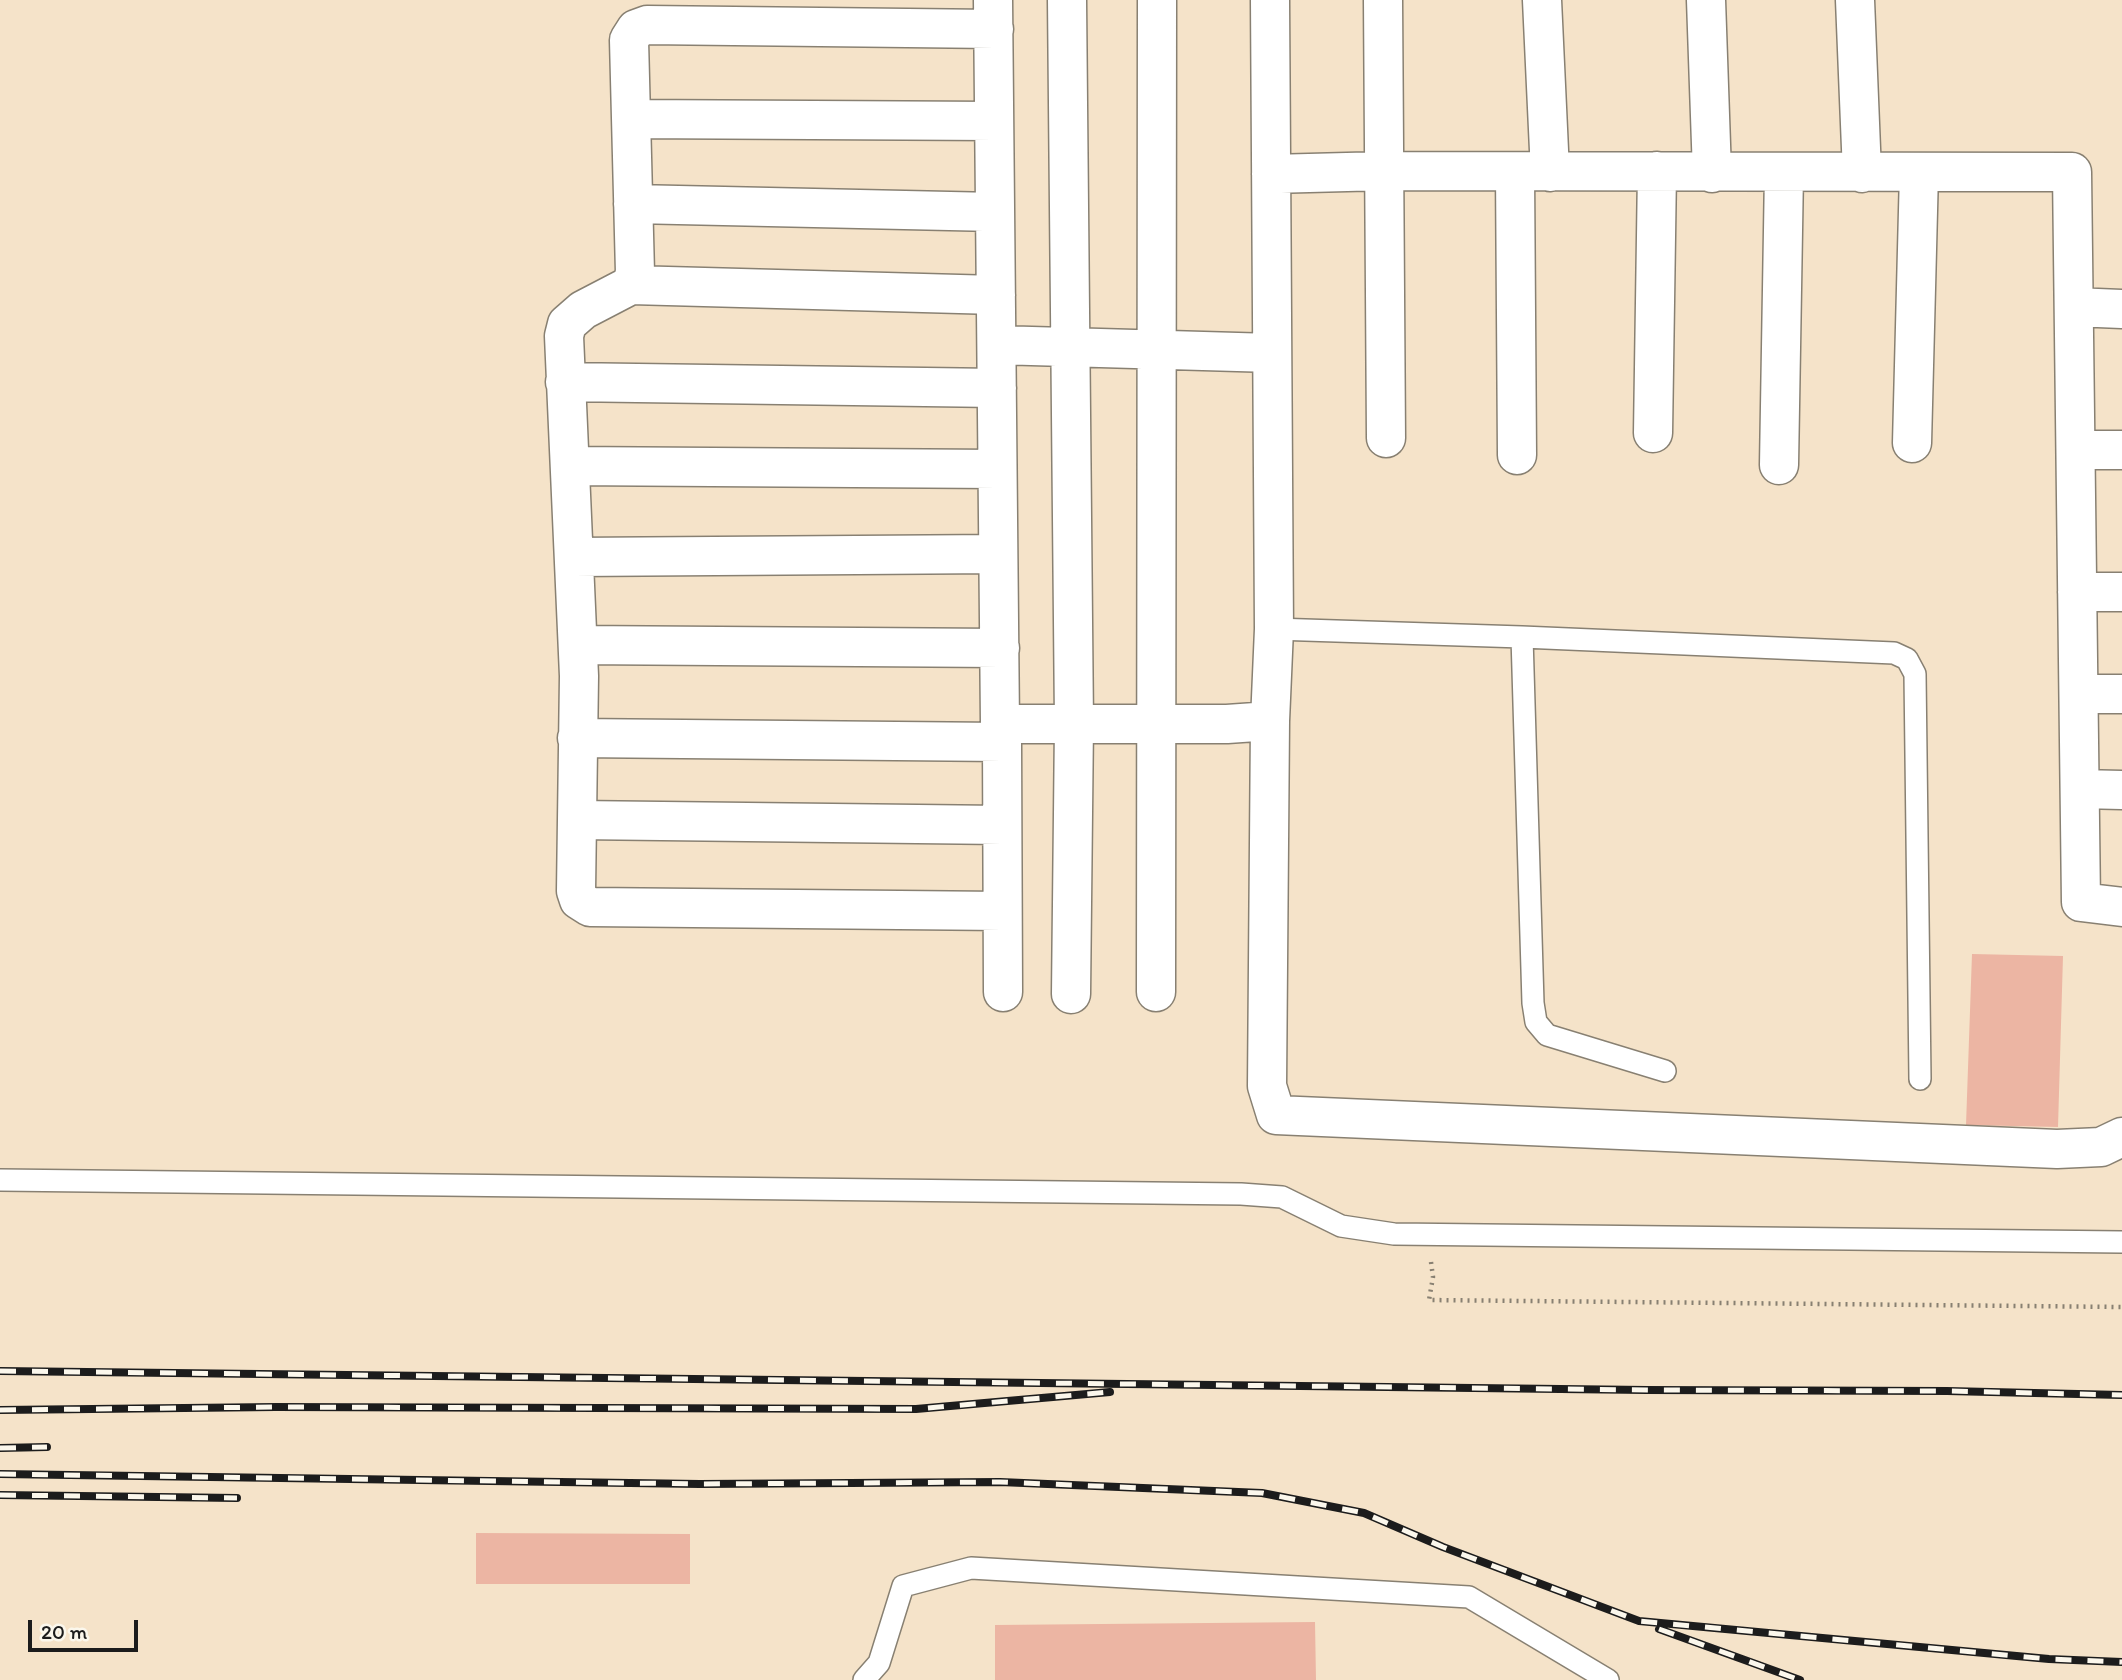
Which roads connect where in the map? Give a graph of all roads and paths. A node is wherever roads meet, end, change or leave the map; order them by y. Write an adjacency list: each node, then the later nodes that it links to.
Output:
1 (1068, 0): 26 (street)
2 (1157, 0): 27 (street)
3 (1270, 0): 18 (street)
4 (1383, 0): 11 (street)
5 (1542, 0): 12 (street)
6 (1706, 0): 16 (street)
7 (1855, 0): 17 (street)
8 (993, 15): 9 (street); 10 (street)
9 (631, 119): 10 (street); 19 (street)
10 (994, 121): 20 (street)
11 (1385, 171): 12 (street); 18 (street); 32 (street)
12 (1533, 172): 13 (street); 36 (street)
13 (1657, 172): 16 (street); 31 (street)
14 (1784, 172): 16 (street); 17 (street); 37 (street)
15 (1919, 172): 17 (street); 23 (street); 33 (street)
16 (1712, 173)
17 (1862, 173)
18 (1271, 174): 28 (street)
19 (633, 204): 20 (street); 21 (street)
20 (995, 212): 22 (street)
21 (631, 285): 22 (street); 29 (street)
22 (996, 295): 25 (street)
23 (2074, 307): 24 (street); 34 (street)
24 (2122, 309)
25 (997, 345): 26 (street); 30 (street)
26 (1070, 347): 27 (street); 51 (street)
27 (1157, 350): 28 (street); 52 (street)
28 (1272, 353): 44 (street)
29 (565, 382): 30 (street); 38 (street)
30 (997, 388): 39 (street)
31 (1653, 433)
32 (1386, 438)
33 (1912, 443)
34 (2076, 450): 35 (street); 42 (street)
35 (2122, 450)
36 (1517, 455)
37 (1779, 465)
38 (570, 466): 39 (street); 41 (street)
39 (998, 469): 40 (street)
40 (998, 554): 41 (street); 47 (street)
41 (574, 557): 46 (street)
42 (2077, 592): 43 (street); 48 (street)
43 (2122, 592)
44 (1274, 629): 45 (lane); 50 (street)
45 (1522, 637): 64 (lane); 65 (lane)
46 (578, 645): 47 (street); 54 (street)
47 (1000, 648): 53 (street)
48 (2079, 694): 49 (street); 55 (street)
49 (2122, 694)
50 (1270, 721): 52 (street); 66 (street)
51 (1074, 723): 52 (street); 53 (street); 63 (street)
52 (1156, 724): 62 (street)
53 (1001, 733): 54 (street); 58 (street)
54 (577, 738): 57 (street)
55 (2080, 789): 56 (street); 59 (street)
56 (2122, 790)
57 (577, 820): 58 (street); 60 (street)
58 (1002, 825): 60 (street)
59 (2122, 907)
60 (1002, 911): 61 (street)
61 (1003, 992)
62 (1156, 992)
63 (1071, 995)
64 (1665, 1071)
65 (1920, 1079)
66 (2122, 1136)
67 (0, 1180): 68 (lane)
68 (1427, 1234): 69 (lane); 70 (path)
69 (2122, 1242)
70 (2122, 1307)
71 (864, 1680): 72 (lane)
72 (1608, 1680)

